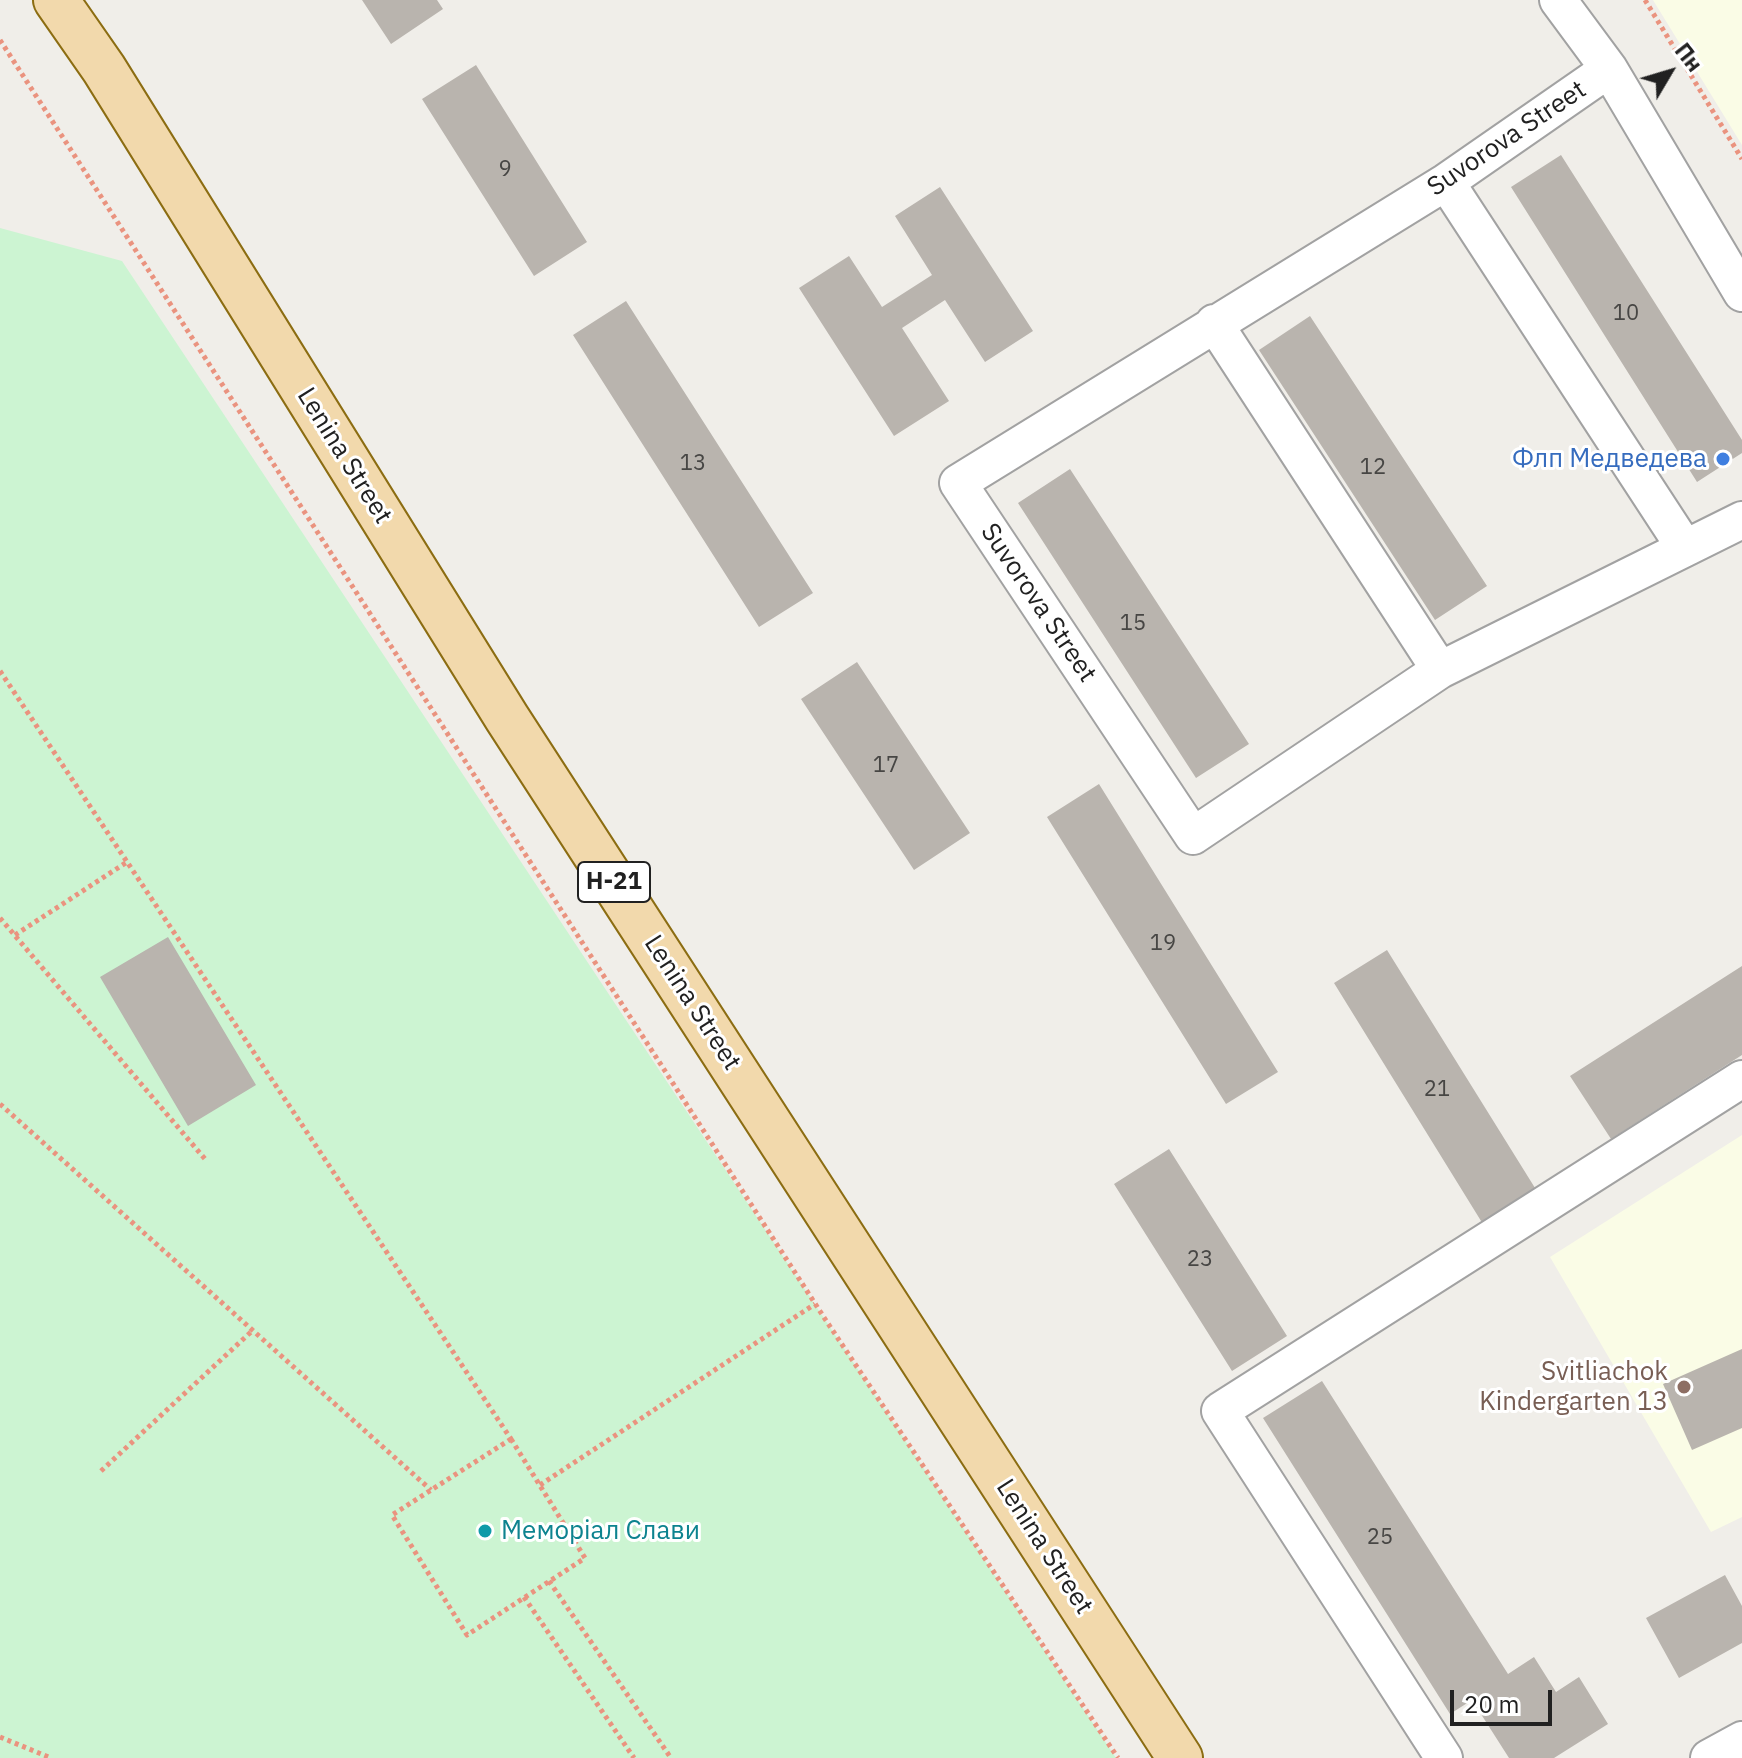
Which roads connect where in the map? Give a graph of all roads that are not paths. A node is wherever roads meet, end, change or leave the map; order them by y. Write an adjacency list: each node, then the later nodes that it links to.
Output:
1 (56, 0): 4 (main road, Lenina Street / Н-21)
2 (75, 0): 4 (street)
3 (1558, 0): 5 (street, Suvorova Street)
4 (104, 69): 14 (main road, Lenina Street / Н-21)
5 (1609, 69): 6 (street, Suvorova Street); 7 (street, Suvorova Street)
6 (1446, 182): 8 (street, Suvorova Street); 10 (street)
7 (1742, 293)
8 (1214, 323): 11 (street); 11 (street, Suvorova Street)
9 (1742, 520): 10 (street, Suvorova Street)
10 (1685, 548): 11 (street, Suvorova Street)
11 (1440, 670)
12 (1742, 1079): 15 (street)
13 (1742, 1740): 16 (street)
14 (1180, 1758)
15 (1444, 1758)
16 (1709, 1758)

